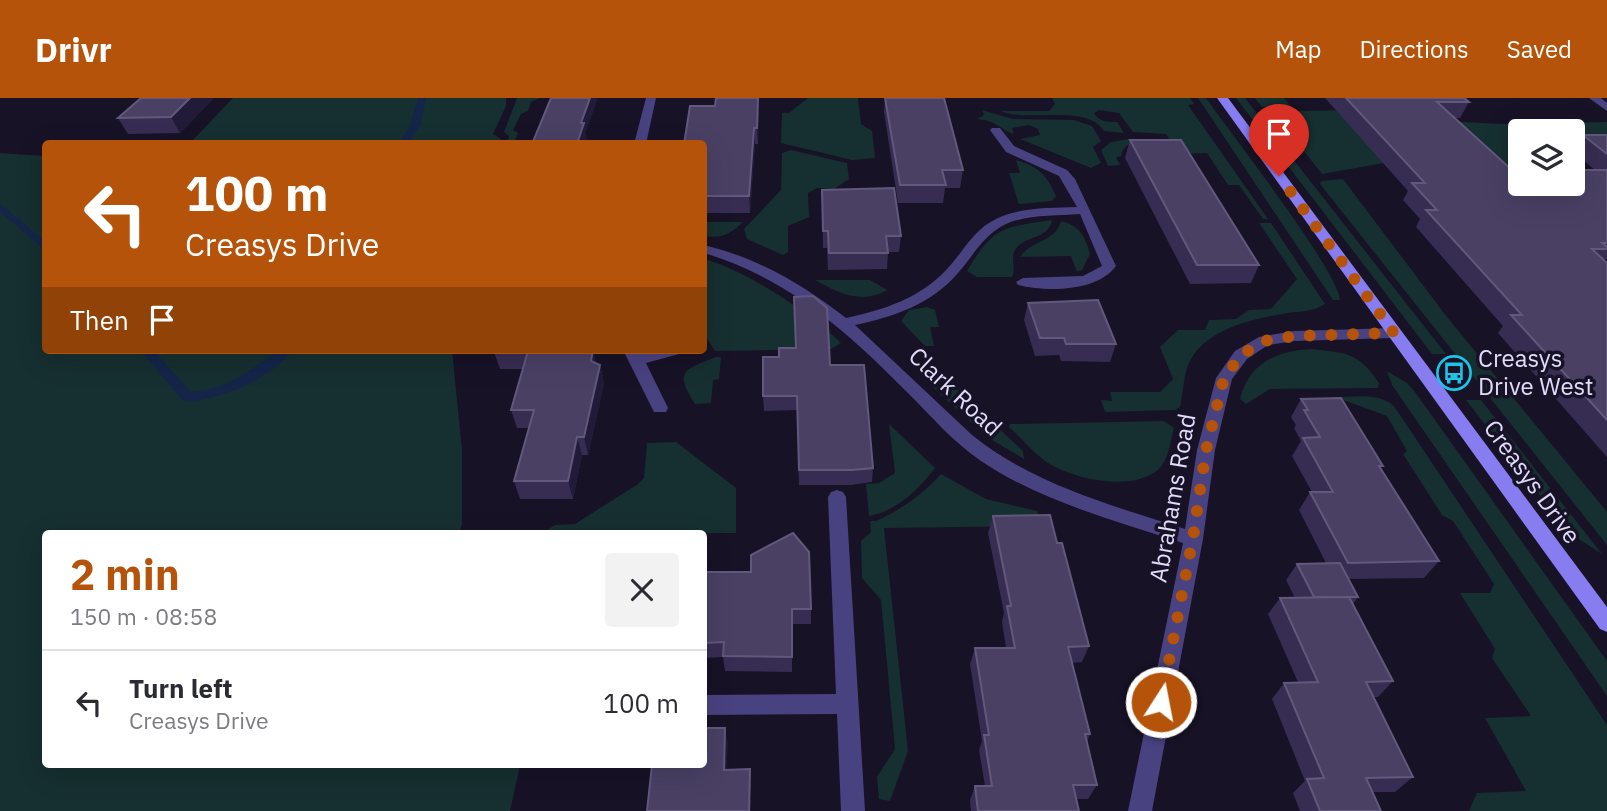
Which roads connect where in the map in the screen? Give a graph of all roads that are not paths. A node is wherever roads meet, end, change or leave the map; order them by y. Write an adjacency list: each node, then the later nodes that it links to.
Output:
1 (651, 98): 6 (street)
2 (1222, 98): 11 (street, Creasys Drive)
3 (1594, 98): 4 (street)
4 (1607, 108)
5 (996, 130): 7 (street)
6 (641, 140)
7 (1084, 210): 9 (street); 10 (street)
8 (707, 250): 10 (street, Clark Road)
9 (1023, 282)
10 (844, 323): 15 (street, Clark Road)
11 (1394, 333): 15 (street, Abrahams Road); 16 (street, Creasys Drive)
12 (633, 355): 13 (street)
13 (660, 408)
14 (837, 497): 17 (street)
15 (1193, 538): 20 (street, Abrahams Road)
16 (1603, 613)
17 (846, 704): 18 (street); 19 (street)
18 (707, 705)
19 (853, 811)
20 (1140, 811)

